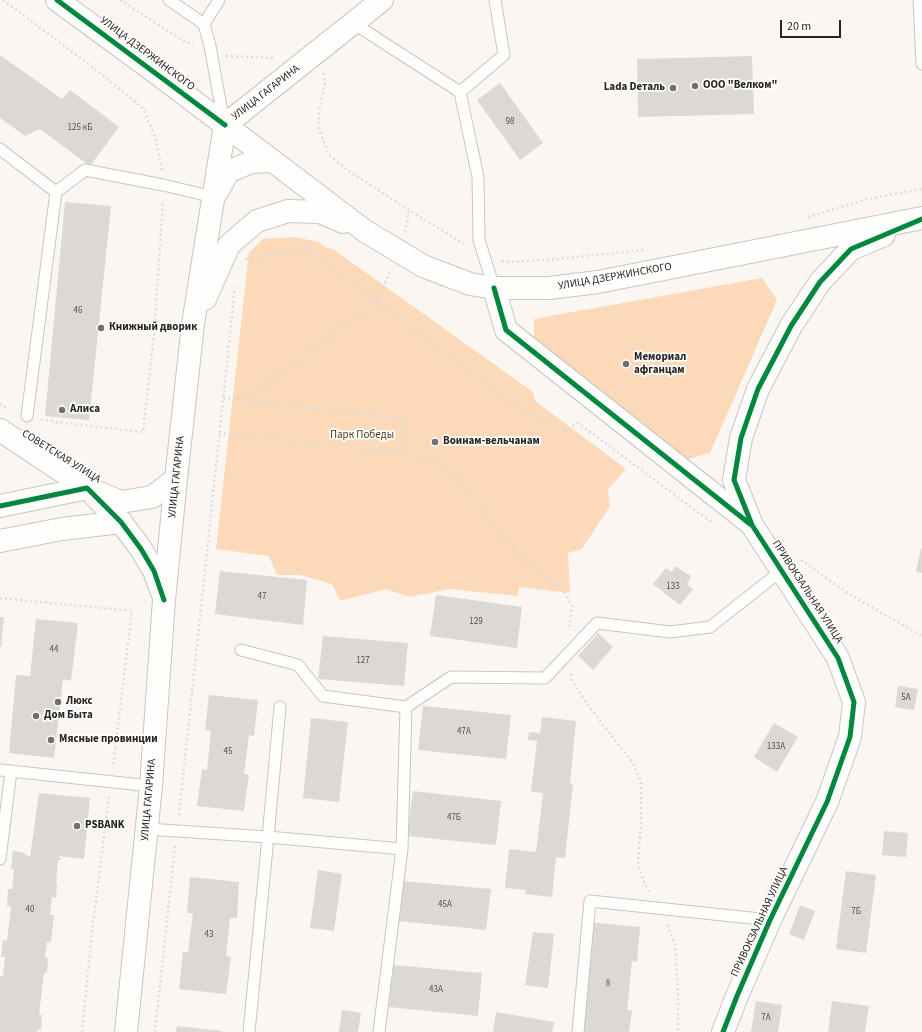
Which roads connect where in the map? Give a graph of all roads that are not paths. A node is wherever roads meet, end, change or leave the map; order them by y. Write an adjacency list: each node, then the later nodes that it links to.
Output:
1 (57, 0): 11 (main road, УЛИЦА ДЗЕРЖИНСКОГО)
2 (169, 0): 8 (lane)
3 (219, 0): 8 (lane)
4 (382, 0): 7 (main road, УЛИЦА ГАГАРИНА)
5 (494, 0): 10 (lane)
6 (919, 0): 9 (lane)
7 (353, 23): 10 (lane); 11 (main road, УЛИЦА ГАГАРИНА)
8 (204, 24): 11 (lane)
9 (922, 64)
10 (460, 92): 18 (lane)
11 (225, 125): 13 (main road, УЛИЦА ДЗЕРЖИНСКОГО); 15 (main road, УЛИЦА ГАГАРИНА)
12 (0, 149): 14 (lane)
13 (272, 161): 15 (main road); 17 (main road, УЛИЦА ДЗЕРЖИНСКОГО)
14 (56, 192): 15 (lane); 20 (lane)
15 (214, 197): 19 (main road, УЛИЦА ГАГАРИНА)
16 (922, 219): 18 (main road, УЛИЦА ДЗЕРЖИНСКОГО); 26 (main road, ПРИВОКЗАЛЬНАЯ УЛИЦА)
17 (365, 231): 18 (main road, УЛИЦА ДЗЕРЖИНСКОГО); 19 (main road)
18 (494, 288): 26 (main road)
19 (193, 324): 22 (main road, УЛИЦА ГАГАРИНА)
20 (27, 416)
21 (0, 430): 23 (main road, СОВЕТСКАЯ УЛИЦА)
22 (176, 478): 23 (main road, СОВЕТСКАЯ УЛИЦА); 29 (main road, УЛИЦА ГАГАРИНА)
23 (88, 488): 24 (main road); 25 (main road)
24 (0, 506)
25 (121, 522): 27 (main road); 29 (main road)
26 (752, 525): 28 (main road, ПРИВОКЗАЛЬНАЯ УЛИЦА)
27 (0, 541)
28 (781, 571): 32 (lane); 39 (main road, ПРИВОКЗАЛЬНАЯ УЛИЦА)
29 (164, 600): 34 (main road, УЛИЦА ГАГАРИНА)
30 (240, 650): 32 (lane)
31 (280, 707): 36 (lane)
32 (406, 707): 37 (lane)
33 (5, 770): 34 (lane); 38 (lane)
34 (151, 786): 35 (main road, УЛИЦА ГАГАРИНА)
35 (147, 829): 36 (lane); 40 (main road, УЛИЦА ГАГАРИНА)
36 (268, 837): 37 (lane); 41 (lane)
37 (402, 849): 42 (lane)
38 (0, 859)
39 (770, 920): 43 (lane); 44 (main road, ПРИВОКЗАЛЬНАЯ УЛИЦА)
40 (126, 1032)
41 (249, 1032)
42 (379, 1032)
43 (578, 1032)
44 (723, 1032)

